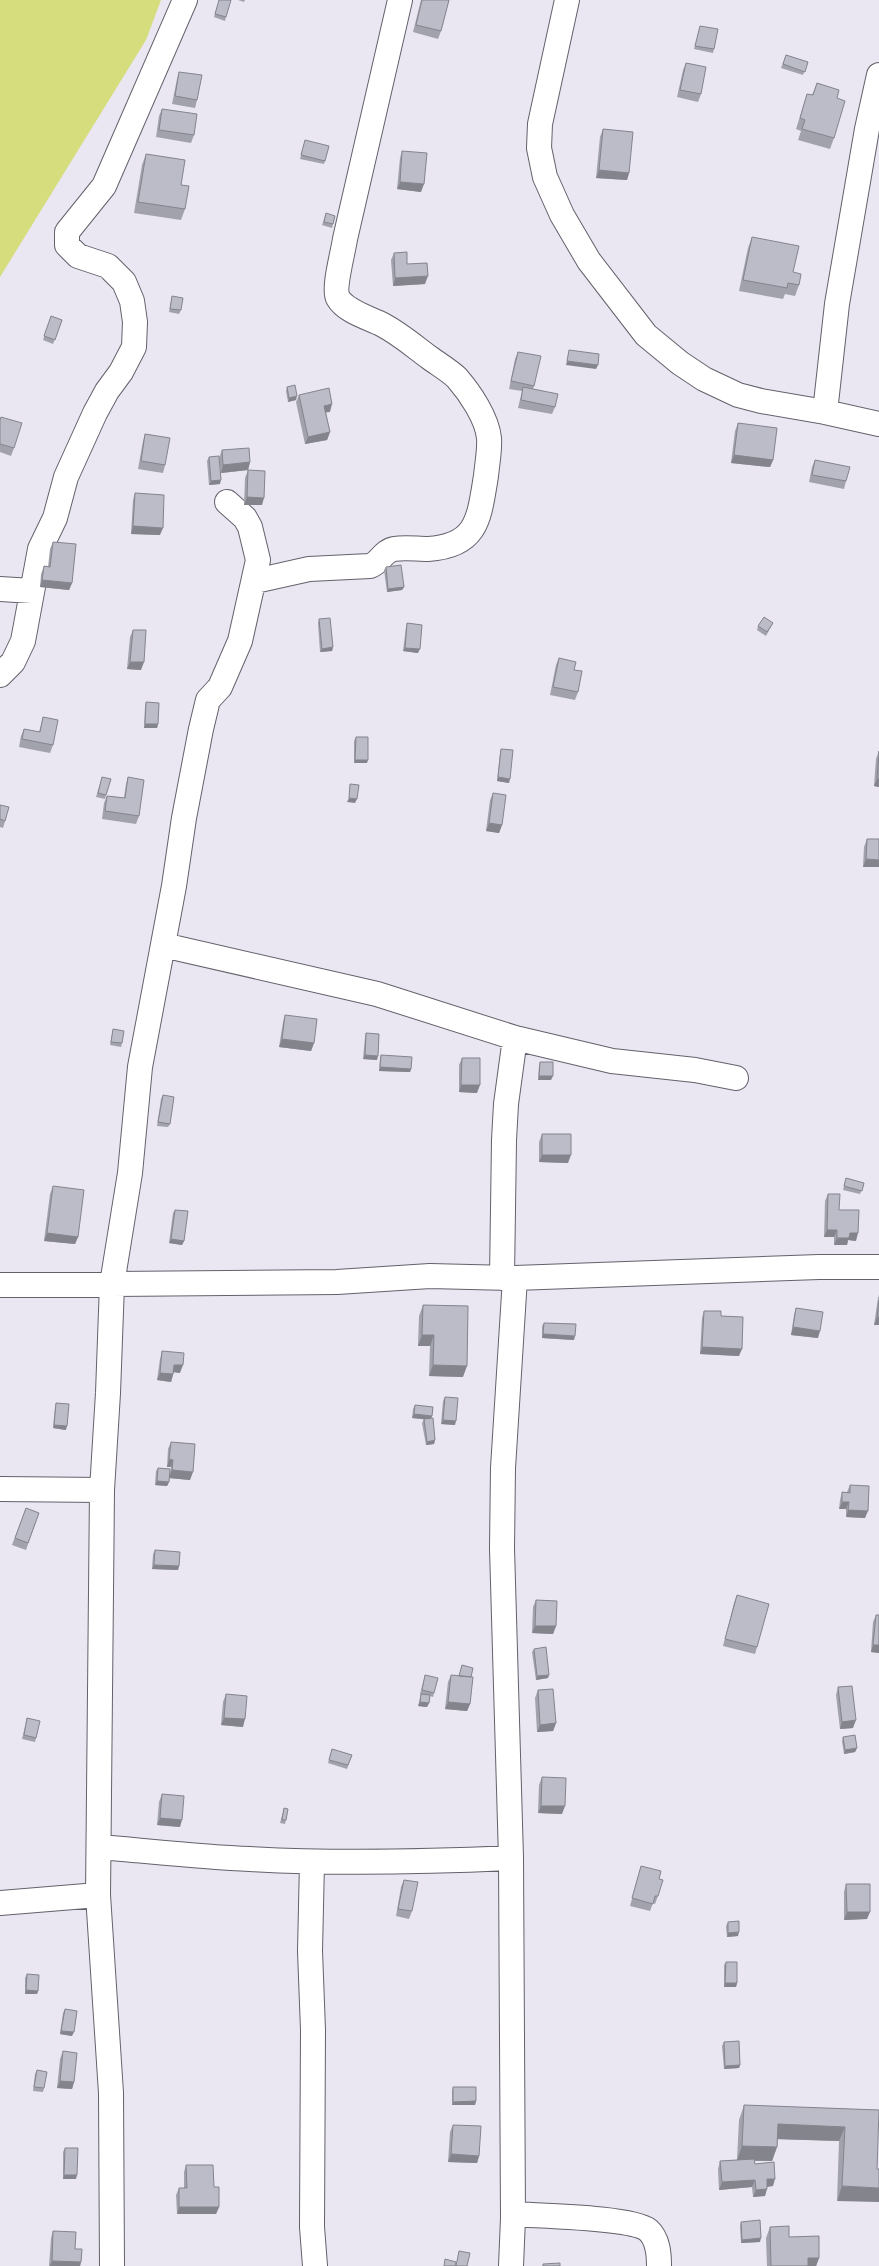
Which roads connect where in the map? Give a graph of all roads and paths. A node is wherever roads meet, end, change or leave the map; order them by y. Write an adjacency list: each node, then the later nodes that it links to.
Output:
1 (185, 0): 10 (street)
2 (400, 0): 8 (street)
3 (567, 0): 5 (street)
4 (879, 75): 5 (street)
5 (825, 412): 6 (street)
6 (879, 424)
7 (228, 502): 8 (street)
8 (255, 581): 12 (street)
9 (0, 589): 10 (street)
10 (32, 590): 11 (street)
11 (0, 675)
12 (163, 945): 13 (street); 17 (street)
13 (515, 1038): 14 (street); 16 (street)
14 (736, 1078)
15 (879, 1267): 16 (street)
16 (509, 1278): 17 (street); 22 (street)
17 (112, 1284): 18 (street); 20 (street)
18 (0, 1285)
19 (0, 1489): 20 (street)
20 (102, 1490): 21 (street)
21 (99, 1846): 23 (street); 24 (street)
22 (511, 1858): 23 (street); 26 (street)
23 (312, 1862): 28 (street)
24 (98, 1895): 25 (street); 27 (street)
25 (0, 1903)
26 (513, 2214): 29 (street); 30 (street)
27 (112, 2266)
28 (315, 2266)
29 (511, 2266)
30 (659, 2266)

